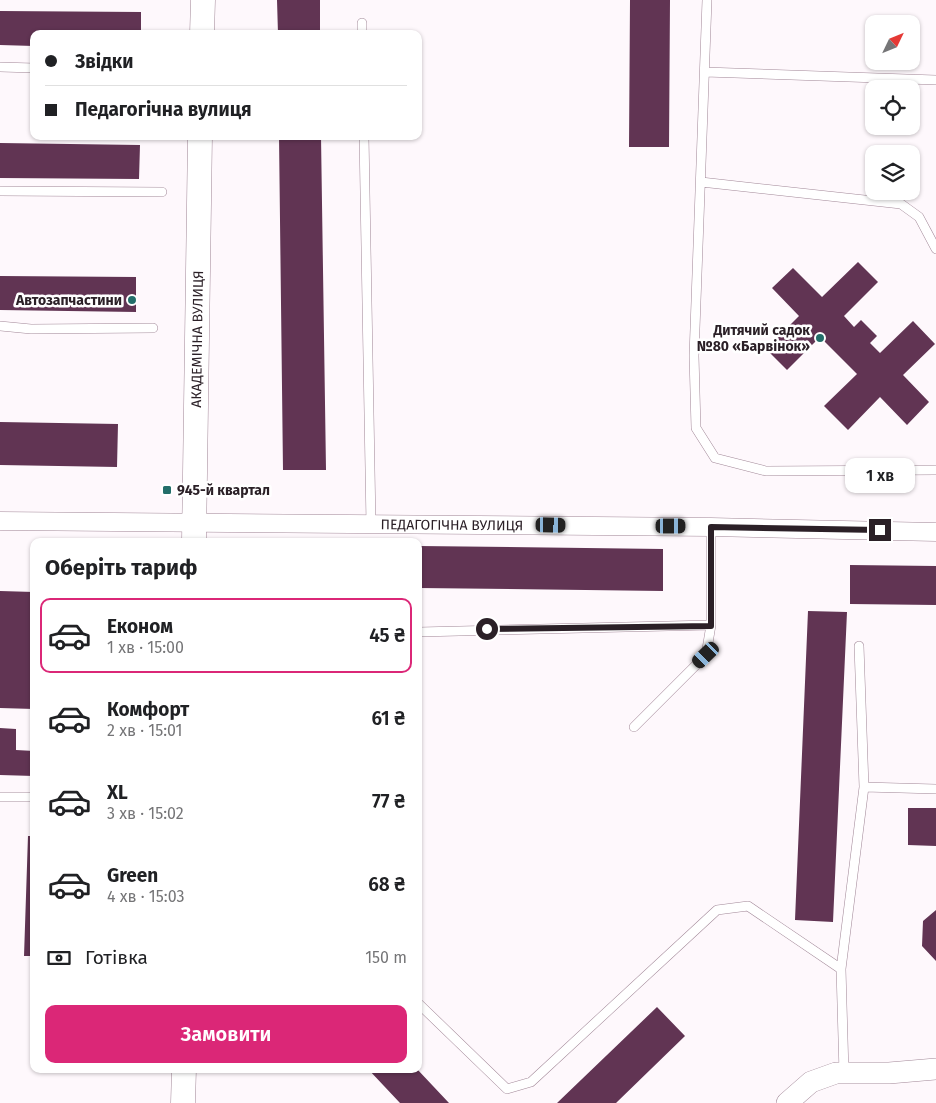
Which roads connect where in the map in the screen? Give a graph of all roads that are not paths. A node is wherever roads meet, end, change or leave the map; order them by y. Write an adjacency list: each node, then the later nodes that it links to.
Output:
1 (203, 0): 4 (main road)
2 (708, 0): 8 (lane)
3 (362, 23): 5 (lane)
4 (202, 30)
5 (362, 30)
6 (0, 67): 7 (lane)
7 (30, 68)
8 (705, 72): 9 (lane); 12 (lane)
9 (936, 80)
10 (200, 140): 22 (main road, АКАДЕМІЧНА ВУЛИЦЯ)
11 (364, 140): 20 (lane)
12 (701, 182): 15 (lane); 18 (lane)
13 (0, 191): 14 (lane)
14 (162, 192)
15 (936, 249)
16 (0, 326): 17 (lane)
17 (152, 328)
18 (936, 470)
19 (0, 520): 22 (street, ПЕДАГОГІЧНА ВУЛИЦЯ)
20 (371, 524): 21 (street, ПЕДАГОГІЧНА ВУЛИЦЯ); 22 (street, ПЕДАГОГІЧНА ВУЛИЦЯ)
21 (711, 527): 23 (street, ПЕДАГОГІЧНА ВУЛИЦЯ); 24 (lane)
22 (194, 532)
23 (936, 532)
24 (711, 626): 25 (lane); 27 (lane)
25 (422, 632)
26 (859, 646): 28 (lane)
27 (634, 727)
28 (864, 787): 29 (lane); 32 (lane)
29 (936, 789)
30 (0, 797): 31 (lane)
31 (30, 797)
32 (841, 969): 33 (lane); 36 (lane)
33 (422, 1007)
34 (936, 1069): 36 (street)
35 (184, 1073): 37 (main road)
36 (844, 1073): 38 (street)
37 (183, 1103)
38 (787, 1103)

